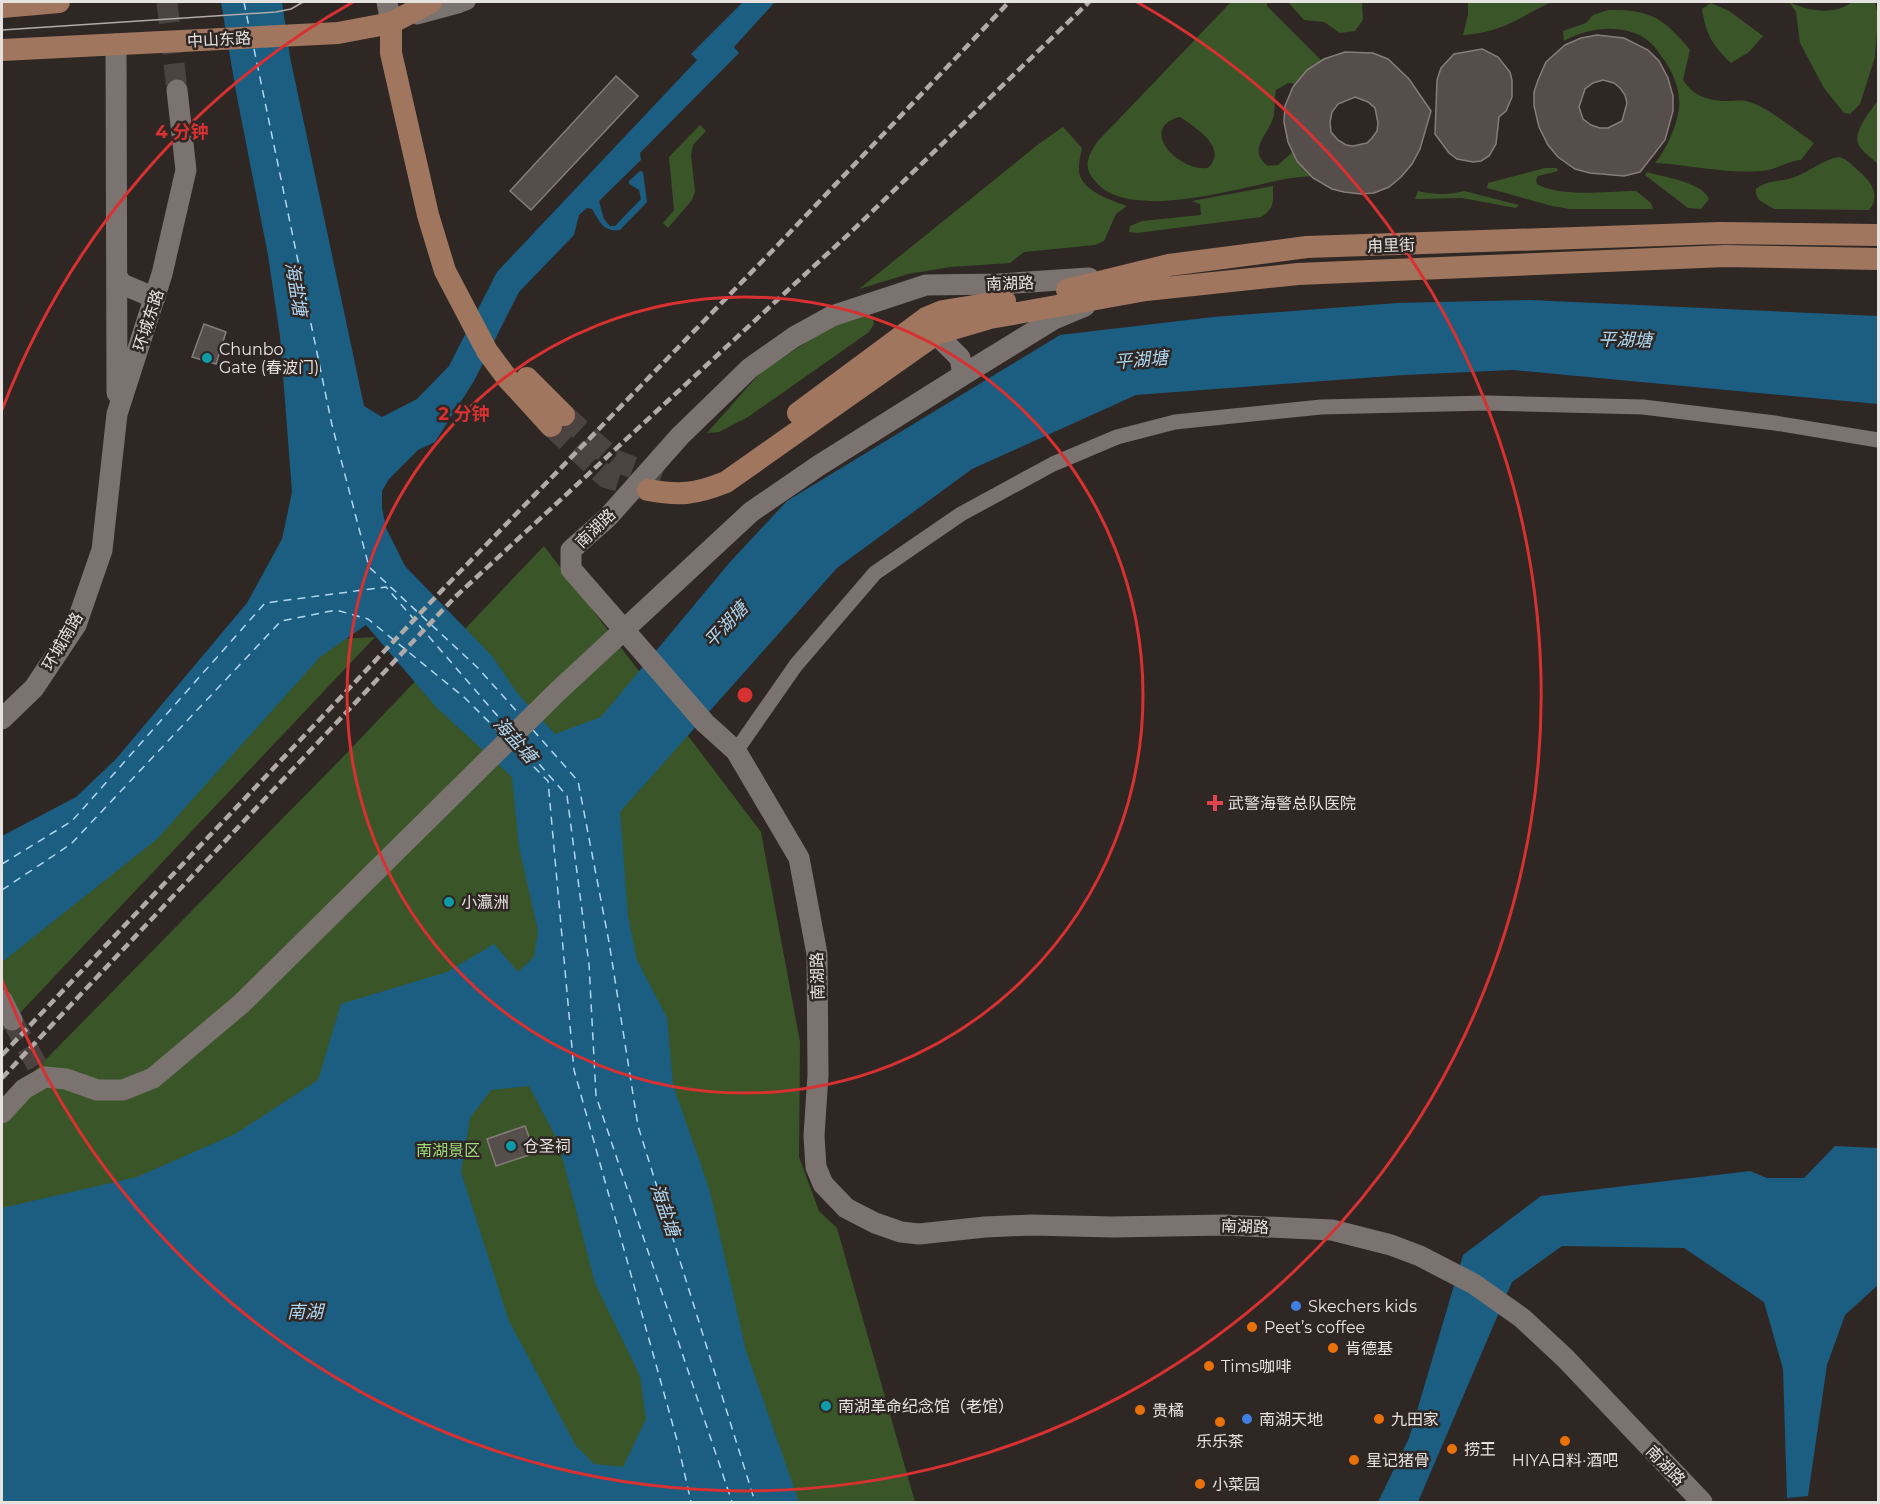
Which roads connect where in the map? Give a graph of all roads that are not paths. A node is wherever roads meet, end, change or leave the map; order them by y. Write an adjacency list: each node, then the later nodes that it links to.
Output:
1 (59, 2): 4 (main road)
2 (430, 2): 5 (main road, 中山东路)
3 (468, 2): 5 (street)
4 (2, 7)
5 (389, 12): 6 (main road, 中山东路); 19 (main road)
6 (116, 44): 7 (main road, 中山东路); 12 (street)
7 (2, 50)
8 (177, 90): 14 (street, 环城东路)
9 (1878, 235): 11 (main road, 甪里街)
10 (1878, 259): 15 (main road, 甪里街)
11 (1169, 265): 13 (street, 南湖路); 16 (main road, 甪里街)
12 (118, 278): 14 (street); 18 (street)
13 (911, 290): 16 (street); 23 (street, 南湖路)
14 (155, 298): 18 (street, 环城东路)
15 (1104, 298): 16 (main road, 甪里街); 17 (street)
16 (925, 326): 17 (street); 21 (main road)
17 (963, 375): 23 (street)
18 (117, 414): 22 (street, 环城东路)
19 (558, 420)
20 (1878, 440): 25 (street)
21 (655, 484)
22 (102, 550): 24 (street, 环城南路)
23 (623, 631): 25 (street, 南湖路); 28 (street)
24 (2, 719)
25 (736, 751): 29 (street, 南湖路)
26 (2, 1000): 27 (street)
27 (12, 1020)
28 (2, 1113)
29 (1702, 1503)

